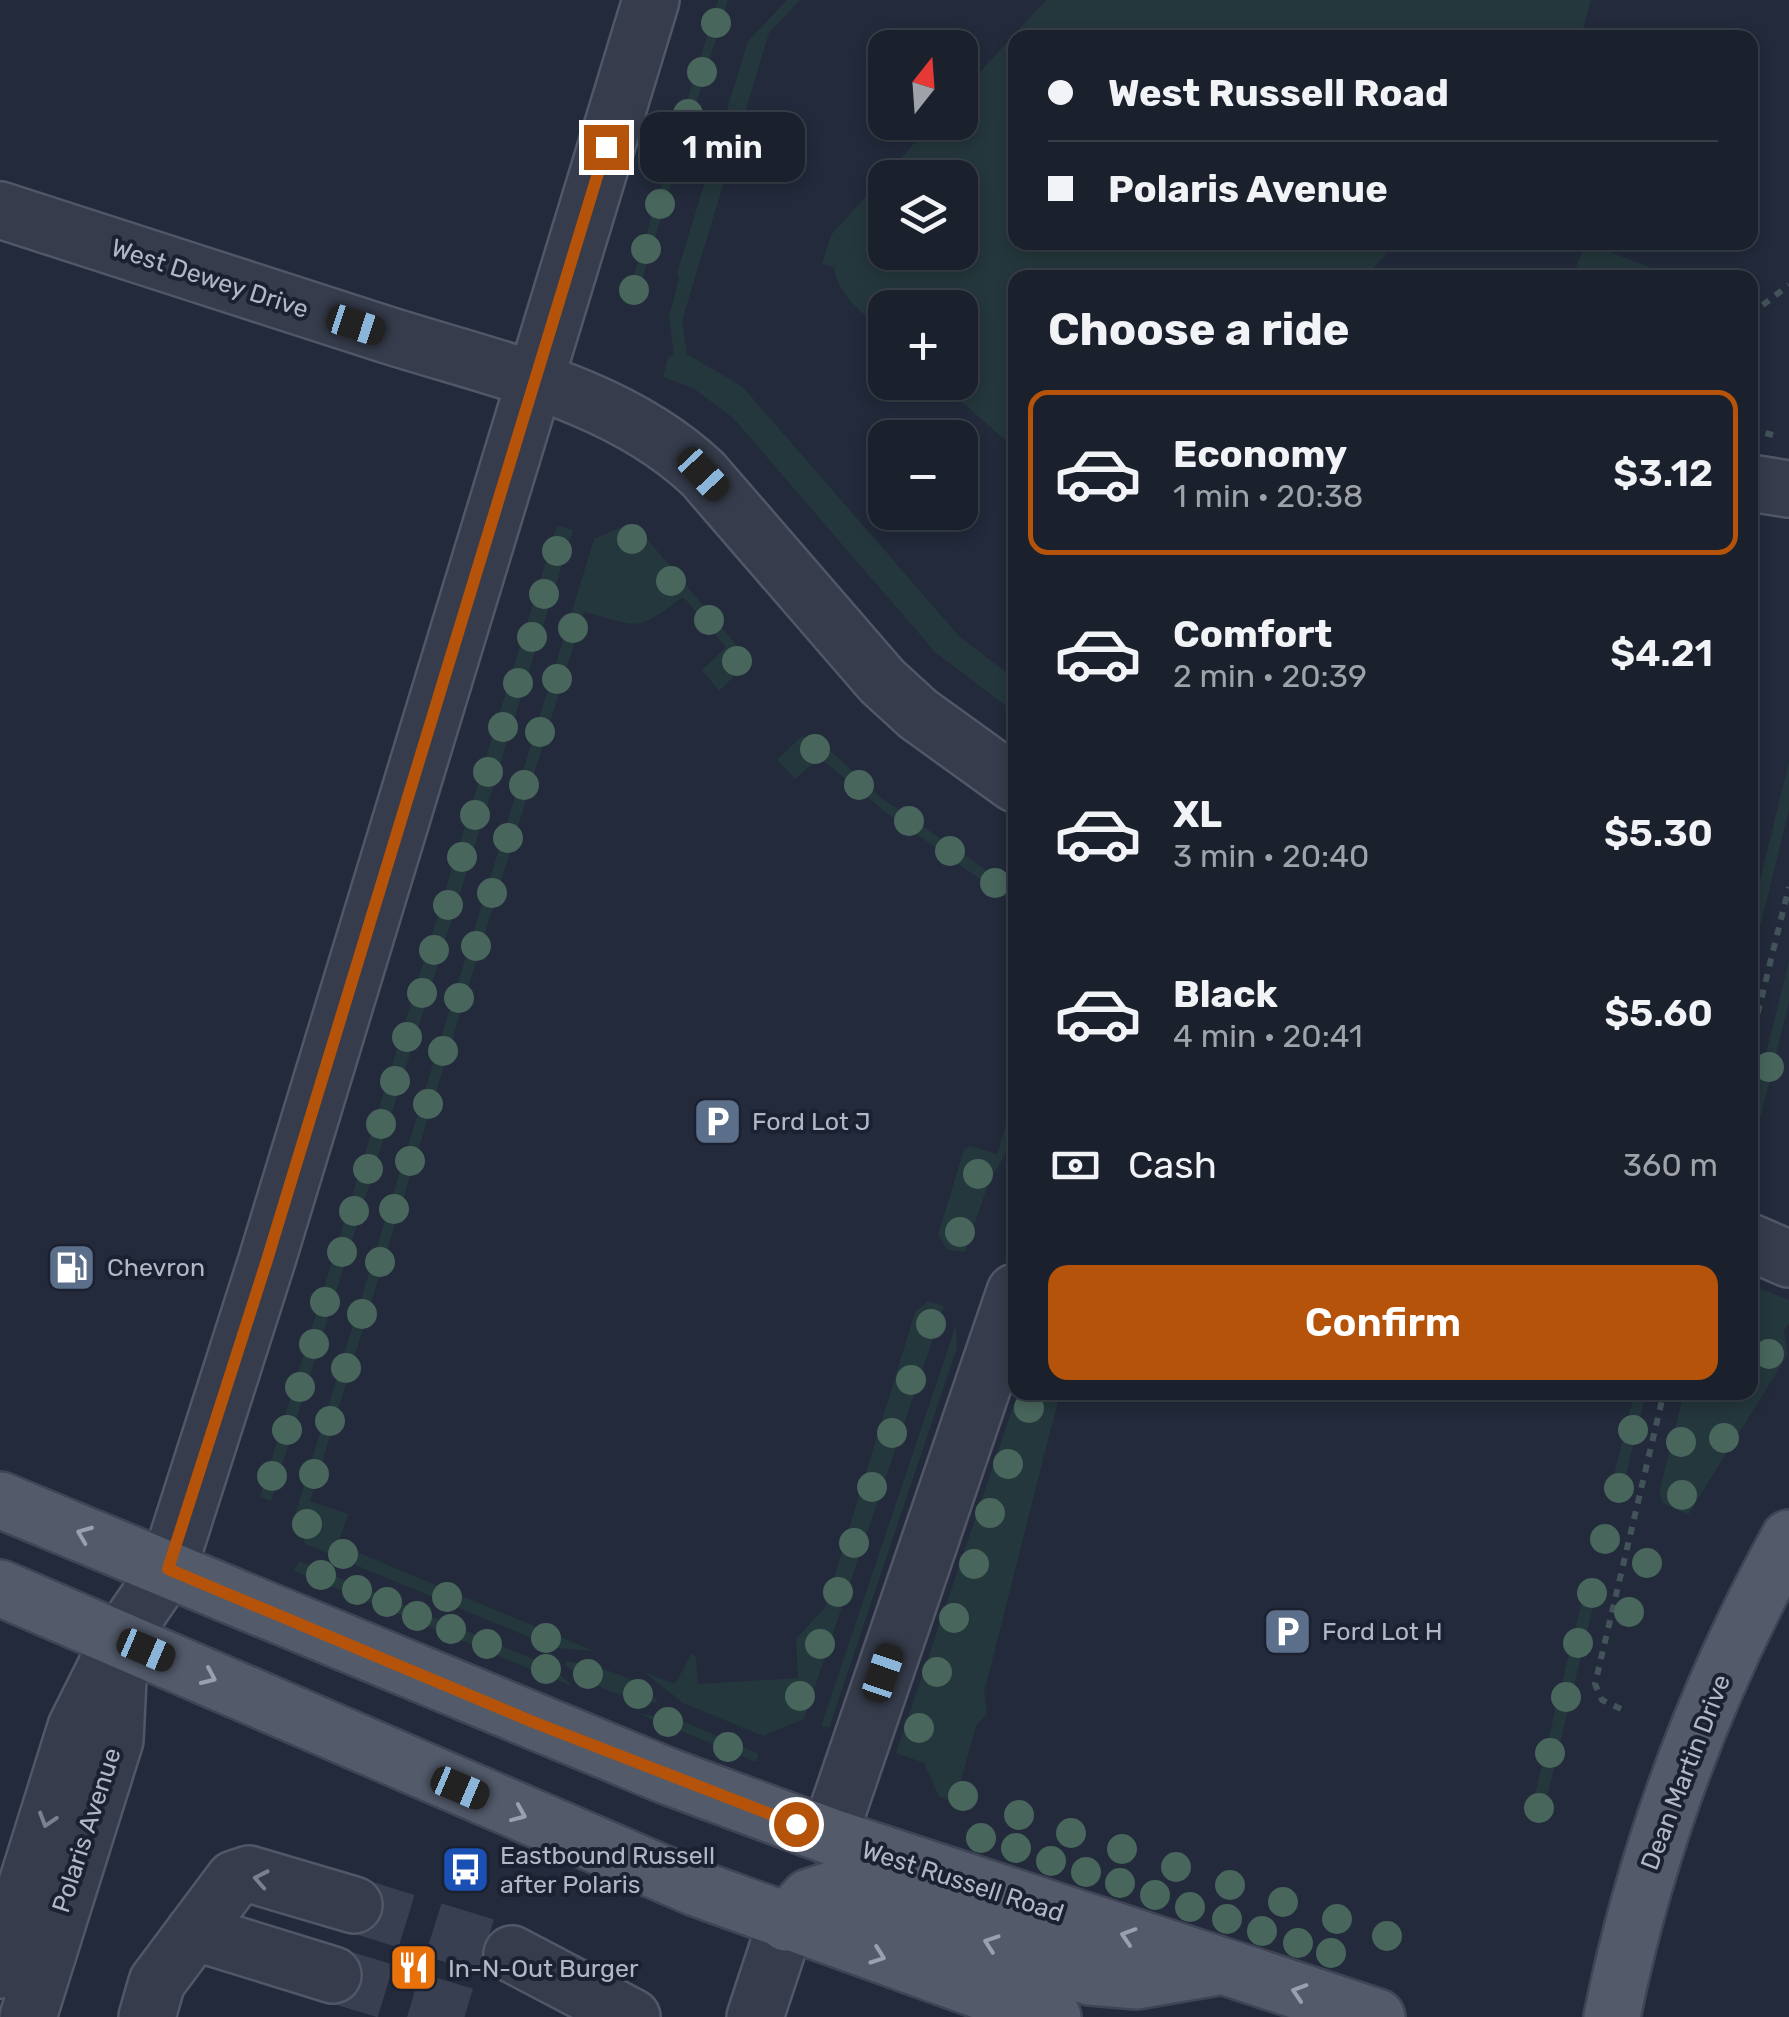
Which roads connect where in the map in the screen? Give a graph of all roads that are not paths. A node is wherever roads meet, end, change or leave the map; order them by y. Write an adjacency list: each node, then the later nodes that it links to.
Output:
1 (651, 0): 3 (street, Polaris Avenue)
2 (0, 210): 3 (street, West Dewey Drive)
3 (534, 383): 6 (street, West Dewey Drive); 12 (street, Polaris Avenue)
4 (1758, 484): 5 (street)
5 (1789, 489)
6 (1008, 779)
7 (1758, 1245): 8 (street)
8 (1789, 1259)
9 (1008, 1312): 15 (street)
10 (0, 1500): 12 (main road, West Russell Road, one-way to 10)
11 (1789, 1538): 29 (main road, Dean Martin Drive)
12 (168, 1569): 14 (street, Polaris Avenue); 15 (main road, West Russell Road)
13 (0, 1588): 14 (main road)
14 (120, 1639): 17 (main road, one-way to 17); 21 (street, Polaris Avenue, one-way to 21); 23 (street, Polaris Avenue)
15 (829, 1836): 20 (main road, West Russell Road, one-way to 15)
16 (354, 1906): 18 (street, one-way to 18)
17 (786, 1923): 20 (main road, one-way to 17); 26 (street); 27 (main road, one-way to 27)
18 (194, 1932): 22 (street); 24 (street)
19 (512, 1954): 25 (street)
20 (1221, 1966): 28 (main road, West Russell Road, one-way to 20)
21 (0, 1970)
22 (333, 1975)
23 (28, 2017)
24 (147, 2017)
25 (632, 2017)
26 (754, 2017)
27 (1053, 2017)
28 (1377, 2017)
29 (1612, 2017)

